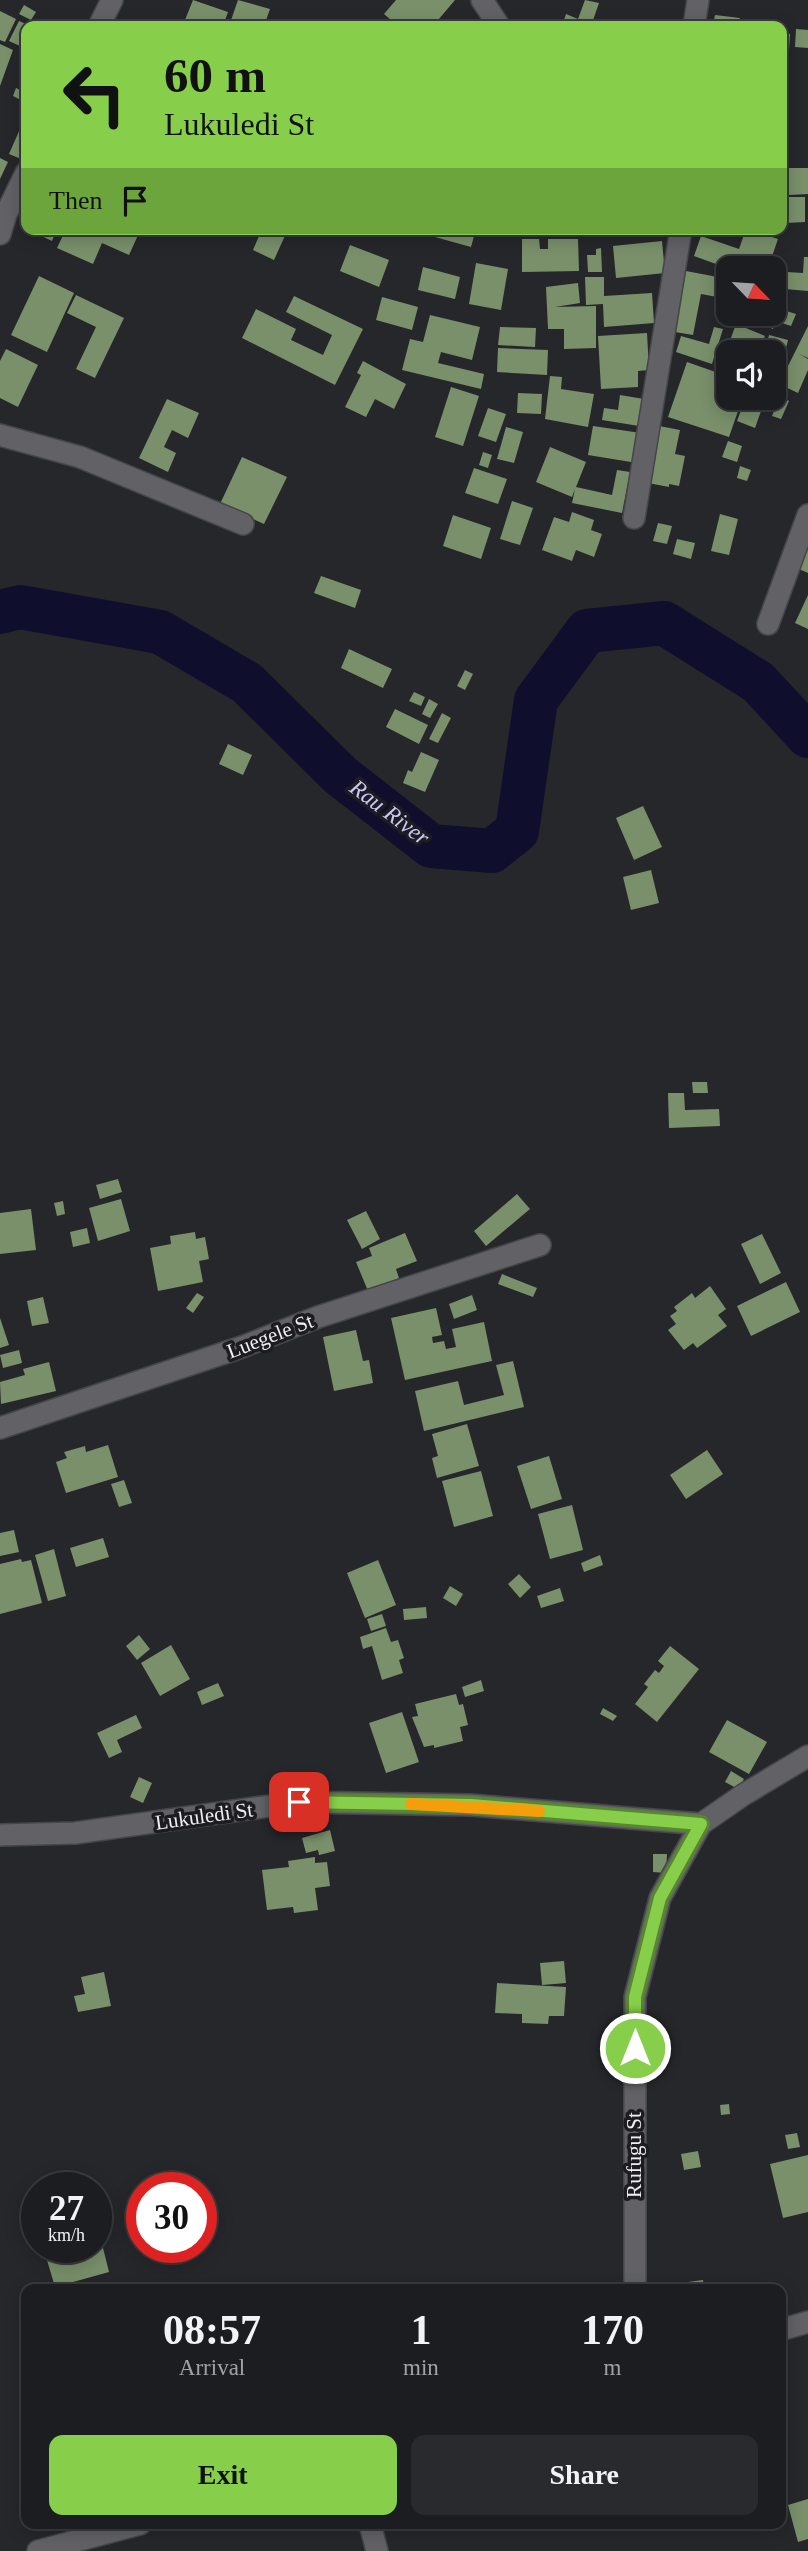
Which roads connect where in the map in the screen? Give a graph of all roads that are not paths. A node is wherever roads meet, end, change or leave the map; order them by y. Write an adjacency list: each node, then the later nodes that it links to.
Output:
1 (113, 0): 4 (street)
2 (482, 0): 5 (street)
3 (698, 0): 6 (street)
4 (102, 21)
5 (496, 21)
6 (695, 21)
7 (21, 183): 8 (street)
8 (2, 220)
9 (680, 235): 12 (street)
10 (0, 435): 13 (street)
11 (808, 515): 14 (street)
12 (634, 518)
13 (243, 524)
14 (768, 624)
15 (540, 1245): 16 (street, Luegele St)
16 (0, 1428)
17 (808, 1756): 18 (street)
18 (701, 1824): 19 (street, Lukuledi St); 20 (street, Rufugu St)
19 (0, 1835)
20 (635, 2284)
21 (808, 2322): 22 (street)
22 (786, 2328)
23 (121, 2529): 25 (street)
24 (371, 2529): 26 (street)
25 (38, 2551)
26 (377, 2551)

